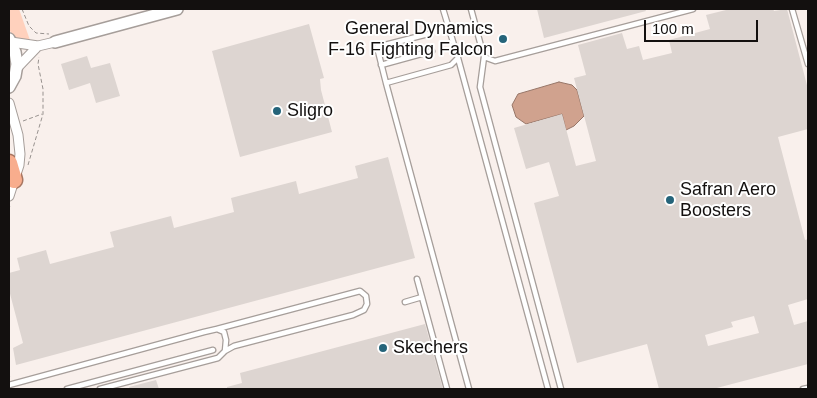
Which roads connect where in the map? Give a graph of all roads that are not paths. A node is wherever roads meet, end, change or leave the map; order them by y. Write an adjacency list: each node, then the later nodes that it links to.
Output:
1 (177, 9): 8 (street)
2 (443, 9): 12 (lane)
3 (471, 9): 11 (lane)
4 (693, 9): 11 (lane)
5 (792, 9): 13 (lane)
6 (428, 34): 14 (lane)
7 (10, 41): 9 (street); 15 (street)
8 (55, 42): 9 (street)
9 (41, 50): 15 (street)
10 (432, 52): 14 (lane)
11 (484, 57): 35 (lane)
12 (458, 58): 16 (lane); 34 (lane)
13 (808, 64)
14 (382, 65): 16 (lane)
15 (16, 69): 17 (street)
16 (386, 83): 33 (lane)
17 (9, 87)
18 (9, 103): 19 (street)
19 (12, 118): 21 (street)
20 (9, 163): 21 (highway)
21 (12, 188)
22 (417, 279): 23 (lane)
23 (422, 297): 24 (lane); 32 (lane)
24 (405, 302)
25 (217, 329): 27 (lane); 27 (lane); 28 (lane)
26 (213, 350): 30 (lane)
27 (225, 351): 31 (lane)
28 (9, 385)
29 (808, 388): 36 (lane)
30 (67, 389)
31 (100, 389)
32 (446, 389)
33 (469, 389)
34 (548, 389)
35 (561, 389)
36 (803, 389)

